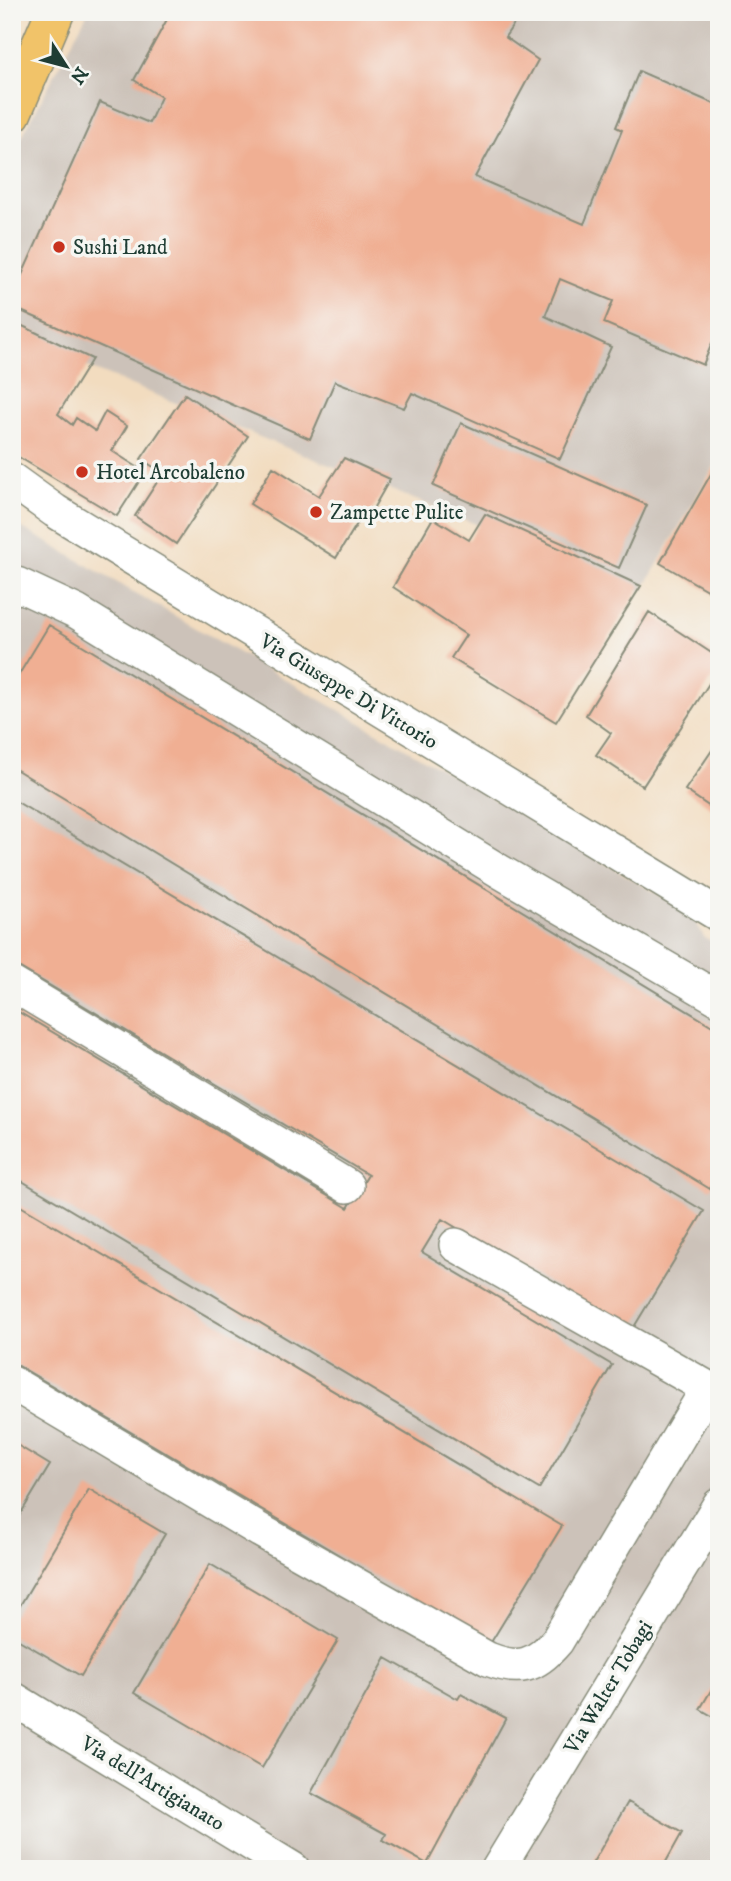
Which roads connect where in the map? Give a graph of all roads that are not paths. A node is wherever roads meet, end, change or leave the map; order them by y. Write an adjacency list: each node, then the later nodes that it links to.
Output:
1 (38, 12): 3 (main road)
2 (55, 12): 4 (main road)
3 (12, 55)
4 (12, 113)
5 (16, 485): 7 (street, Via Giuseppe Di Vittorio)
6 (12, 589): 11 (street)
7 (675, 887): 8 (street, Via Giuseppe Di Vittorio); 9 (street, Via Giuseppe Di Vittorio)
8 (719, 890)
9 (719, 915)
10 (12, 984): 12 (street)
11 (719, 999)
12 (347, 1186)
13 (456, 1245): 14 (street)
14 (714, 1380): 15 (street)
15 (12, 1383)
16 (719, 1505): 19 (street, Via Walter Tobagi)
17 (12, 1698): 18 (street, Via dell'Artigianato)
18 (293, 1869)
19 (498, 1869)

